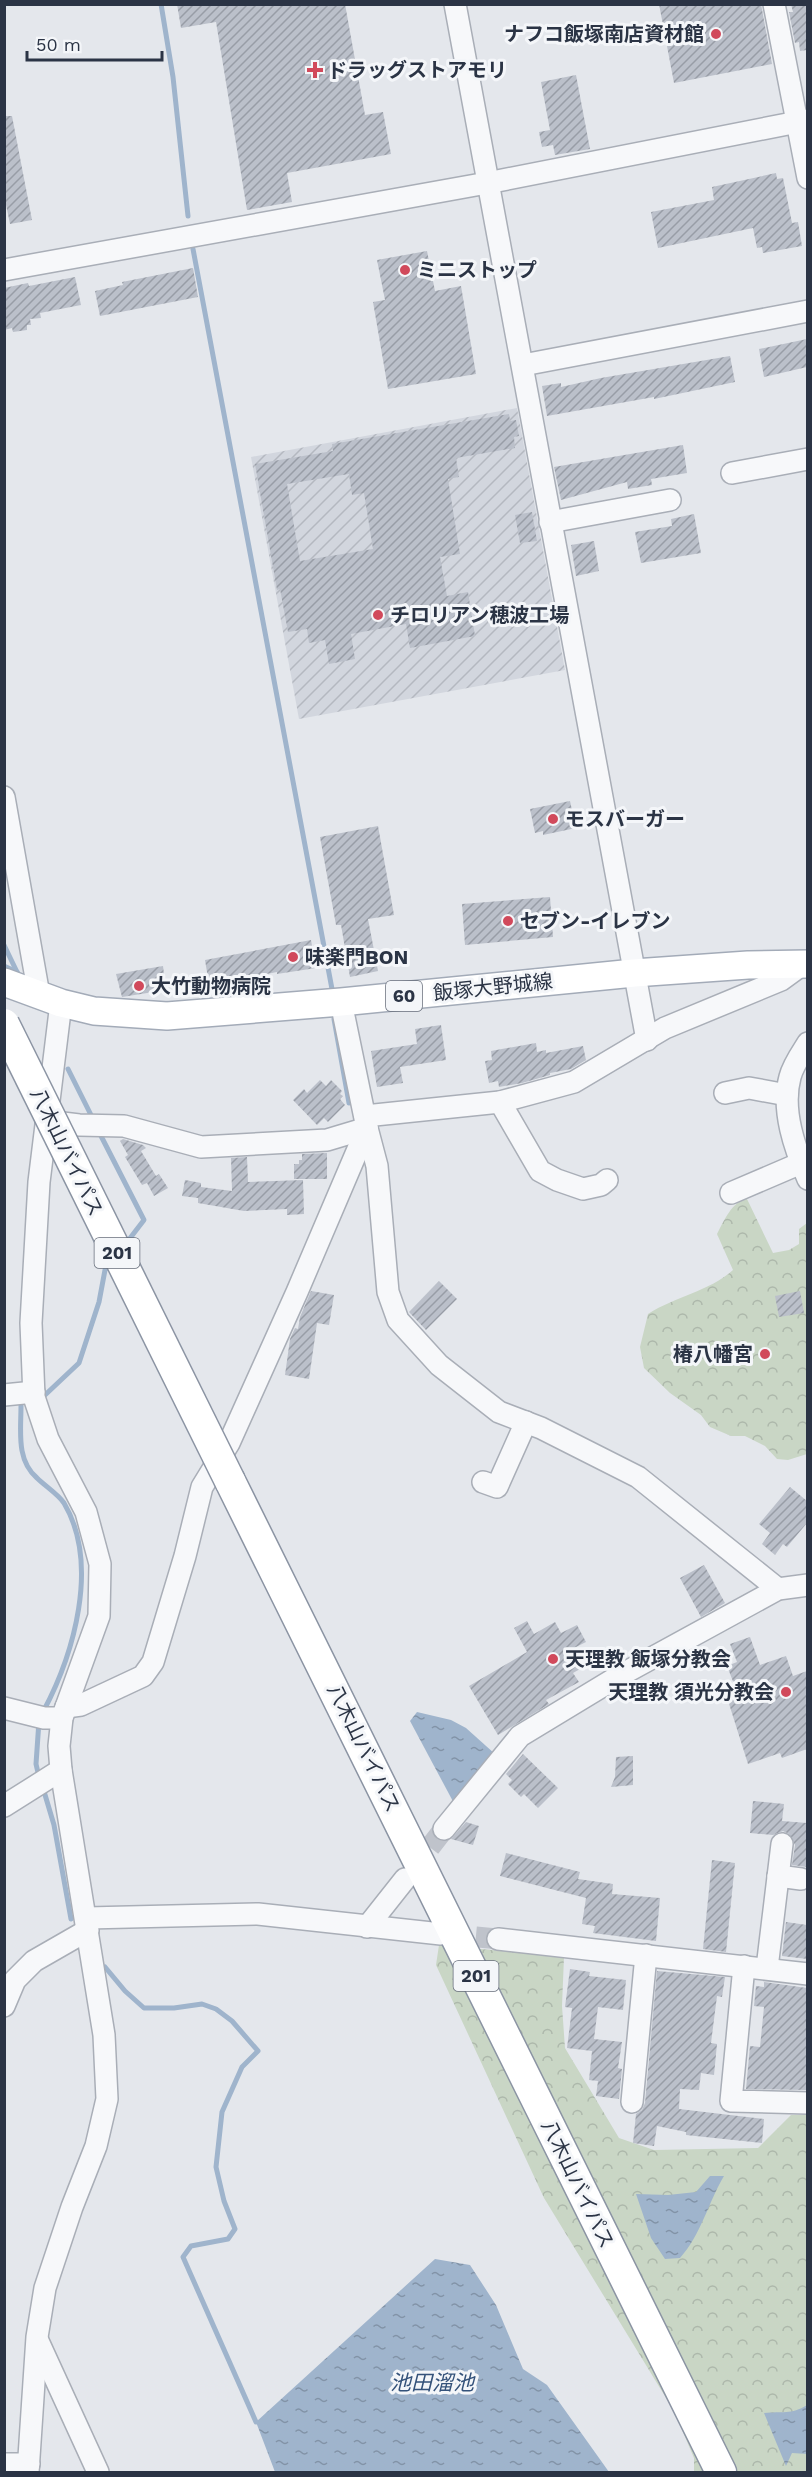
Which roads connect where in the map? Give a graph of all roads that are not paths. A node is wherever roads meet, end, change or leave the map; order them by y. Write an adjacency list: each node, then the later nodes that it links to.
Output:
1 (456, 4): 5 (street)
2 (774, 4): 3 (street)
3 (802, 121): 4 (street); 5 (street)
4 (807, 178)
5 (487, 183): 6 (street); 8 (street)
6 (4, 270)
7 (807, 311): 8 (street)
8 (523, 366): 12 (street)
9 (807, 459): 10 (street)
10 (732, 473)
11 (670, 500): 12 (street)
12 (550, 522): 15 (street)
13 (4, 797): 17 (street)
14 (805, 964): 15 (main road, 飯塚大野城線 / 60); 20 (street)
15 (634, 973): 18 (main road, 飯塚大野城線 / 60); 20 (street)
16 (4, 982): 17 (main road, 飯塚大野城線 / 60)
17 (50, 999): 18 (main road, 飯塚大野城線 / 60); 23 (street)
18 (341, 1002): 28 (street)
19 (4, 1024): 62 (highway, 八木山バイパス / 201, bridge)
20 (647, 1040): 26 (street)
21 (807, 1043): 25 (street)
22 (4, 1054): 23 (street)
23 (54, 1057): 27 (street)
24 (725, 1093): 25 (street)
25 (787, 1095): 29 (street)
26 (500, 1102): 28 (street); 30 (street)
27 (46, 1120): 28 (street); 32 (street)
28 (366, 1122): 34 (street); 39 (street)
29 (804, 1171): 31 (street)
30 (607, 1180)
31 (731, 1193)
32 (34, 1392): 33 (street); 39 (street)
33 (4, 1395)
34 (526, 1422): 35 (street); 37 (street)
35 (483, 1482)
36 (807, 1585): 37 (street)
37 (778, 1588): 42 (street)
38 (4, 1708): 39 (street)
39 (52, 1715): 40 (street)
40 (47, 1779): 41 (street); 47 (street)
41 (4, 1806)
42 (444, 1829)
43 (782, 1844): 44 (street)
44 (778, 1876): 46 (street); 53 (street)
45 (405, 1879): 48 (street)
46 (801, 1879)
47 (87, 1924): 48 (street); 55 (street); 58 (street)
48 (367, 1927): 49 (street)
49 (441, 1934)
50 (498, 1939): 51 (street)
51 (646, 1955): 52 (street); 56 (street)
52 (744, 1966): 53 (street); 57 (street)
53 (767, 1968): 54 (street)
54 (807, 1974)
55 (4, 2006)
56 (632, 2102)
57 (807, 2103)
58 (37, 2337): 60 (street); 61 (street)
59 (4, 2464): 60 (street)
60 (29, 2468)
61 (98, 2472)
62 (721, 2472)

